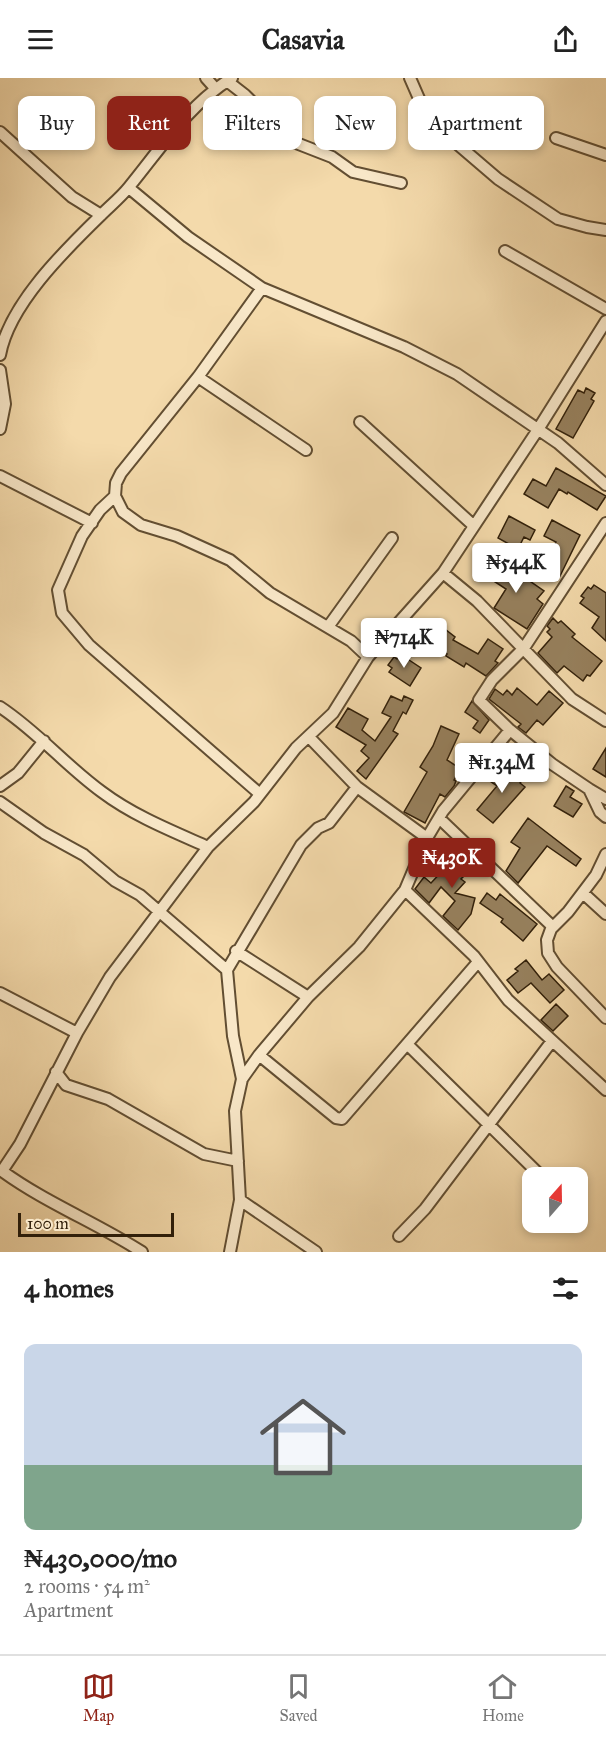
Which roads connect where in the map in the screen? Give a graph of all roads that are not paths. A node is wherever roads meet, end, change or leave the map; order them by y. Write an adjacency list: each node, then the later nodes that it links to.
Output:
1 (206, 78): 4 (street)
2 (410, 78): 11 (street)
3 (230, 80): 4 (street); 8 (street)
4 (215, 88): 9 (street)
5 (0, 132): 10 (street)
6 (556, 138): 7 (street)
7 (606, 155)
8 (401, 183)
9 (129, 188): 10 (street); 13 (street)
10 (101, 215): 16 (street)
11 (606, 230)
12 (505, 251): 14 (street)
13 (262, 288): 18 (street); 21 (street)
14 (606, 309)
15 (606, 321): 21 (street)
16 (0, 355)
17 (0, 370): 20 (street)
18 (198, 377): 22 (street); 25 (street)
19 (360, 422): 28 (street)
20 (0, 429)
21 (537, 431): 24 (street); 28 (street)
22 (306, 450)
23 (0, 476): 26 (street)
24 (606, 485)
25 (115, 496): 26 (street); 31 (street)
26 (92, 523): 42 (street)
27 (606, 523): 32 (street)
28 (474, 526): 30 (street)
29 (392, 538): 31 (street)
30 (443, 573): 32 (street); 33 (street)
31 (328, 627): 33 (street)
32 (524, 648): 35 (street); 36 (street)
33 (368, 657): 37 (street)
34 (0, 707): 38 (street)
35 (606, 721)
36 (510, 729): 41 (street); 46 (street)
37 (309, 737): 40 (street); 42 (street)
38 (44, 741): 39 (street); 48 (street)
39 (0, 786)
40 (357, 787): 47 (street); 55 (street)
41 (588, 789): 43 (street); 45 (street)
42 (260, 794): 48 (street)
43 (606, 799)
44 (0, 802): 52 (street)
45 (606, 817)
46 (439, 818): 47 (street); 54 (street)
47 (427, 838): 50 (street)
48 (208, 846): 52 (street)
49 (606, 854): 51 (street)
50 (405, 890): 56 (street); 59 (street)
51 (583, 893): 53 (street); 54 (street)
52 (159, 910): 57 (street); 61 (street)
53 (606, 914)
54 (554, 927): 60 (street)
55 (236, 951): 57 (street); 59 (street)
56 (478, 962): 62 (street); 63 (street)
57 (227, 970): 66 (street)
58 (0, 993): 61 (street)
59 (308, 997): 64 (street)
60 (606, 1018)
61 (77, 1033): 65 (street)
62 (552, 1041): 67 (street); 68 (street)
63 (407, 1044): 64 (street); 68 (street)
64 (259, 1054): 66 (street)
65 (56, 1072): 69 (street); 71 (street)
66 (242, 1079): 69 (street)
67 (606, 1090)
68 (489, 1125): 70 (street); 73 (street)
69 (238, 1161): 72 (street)
70 (532, 1167)
71 (1, 1170): 74 (street)
72 (240, 1200): 75 (street); 76 (street)
73 (399, 1236)
74 (142, 1252)
75 (230, 1252)
76 (316, 1252)

